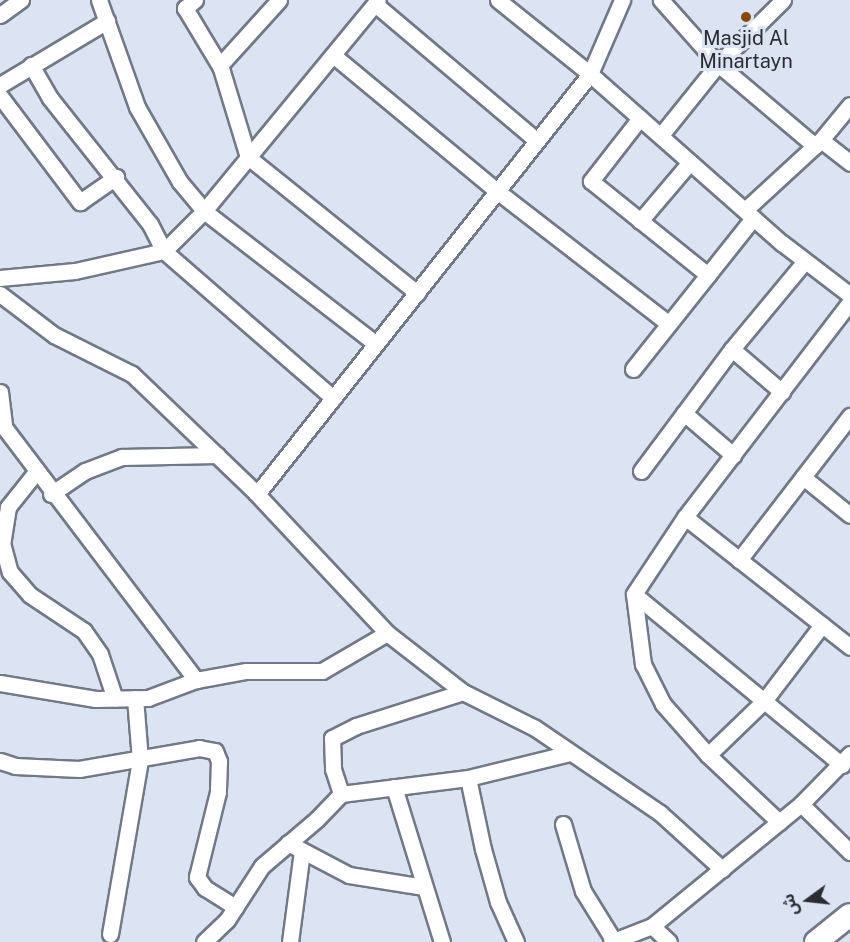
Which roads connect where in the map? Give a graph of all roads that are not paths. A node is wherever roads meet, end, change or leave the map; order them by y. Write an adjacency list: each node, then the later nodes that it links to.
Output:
1 (99, 0): 9 (street)
2 (195, 0): 13 (street)
3 (498, 0): 14 (street)
4 (622, 0): 14 (street)
5 (661, 0): 11 (street)
6 (783, 0): 11 (street)
7 (276, 1): 13 (street)
8 (377, 2): 10 (street); 20 (street)
9 (107, 21): 12 (street); 27 (street)
10 (333, 55): 22 (street); 26 (street)
11 (718, 64): 19 (street); 21 (street)
12 (31, 65): 15 (street); 25 (street)
13 (221, 68): 22 (street)
14 (590, 74): 18 (street); 20 (street)
15 (0, 85)
16 (0, 96): 25 (street)
17 (850, 105): 21 (street)
18 (640, 118): 19 (street); 29 (street)
19 (661, 135): 23 (street)
20 (537, 141): 26 (street)
21 (818, 143): 24 (street); 28 (street)
22 (248, 157): 27 (street); 34 (street)
23 (690, 162): 28 (street); 29 (street)
24 (850, 163)
25 (116, 177): 30 (street)
26 (497, 191): 34 (street); 38 (street)
27 (204, 211): 30 (street); 39 (street)
28 (749, 214): 31 (street); 32 (street)
29 (640, 221): 32 (street)
30 (164, 251): 33 (street); 44 (street)
31 (805, 261): 36 (street); 40 (street)
32 (708, 275): 38 (street)
33 (0, 279)
34 (417, 293): 39 (street)
35 (0, 294): 48 (street)
36 (850, 295)
37 (850, 302): 43 (street)
38 (669, 324): 41 (street)
39 (376, 344): 44 (street)
40 (732, 348): 43 (street); 45 (street)
41 (633, 369)
42 (0, 392): 47 (street)
43 (782, 392): 49 (street)
44 (333, 398): 54 (street)
45 (684, 412): 49 (street); 50 (street)
46 (850, 416): 52 (street)
47 (2, 429): 51 (street)
48 (217, 455): 53 (street); 54 (street)
49 (733, 455): 56 (street)
50 (641, 471)
51 (36, 472): 53 (street); 66 (street)
52 (803, 477): 55 (street); 57 (street)
53 (51, 494): 62 (street)
54 (257, 494): 60 (street)
55 (850, 515)
56 (685, 517): 57 (street); 58 (street)
57 (739, 560): 59 (street)
58 (634, 594): 67 (street); 69 (street)
59 (822, 625): 61 (street); 67 (street)
60 (387, 633): 62 (street); 64 (street)
61 (850, 647)
62 (196, 680): 65 (street)
63 (0, 683): 66 (street)
64 (463, 692): 68 (street); 75 (street)
65 (135, 698): 66 (street); 70 (street)
66 (115, 699)
67 (764, 701): 69 (street); 71 (street)
68 (570, 753): 73 (street); 82 (street)
69 (708, 755): 77 (street)
70 (140, 760): 72 (street); 84 (street); 87 (street)
71 (846, 760): 76 (street)
72 (0, 761)
73 (468, 778): 74 (street); 92 (street)
74 (394, 787): 75 (street); 83 (street)
75 (340, 794): 79 (street)
76 (801, 804): 77 (street); 81 (street)
77 (779, 822): 82 (street)
78 (563, 824): 88 (street)
79 (288, 843): 80 (street); 84 (street)
80 (303, 851): 83 (street); 90 (street)
81 (850, 852)
82 (722, 869): 86 (street)
83 (424, 887): 91 (street)
84 (235, 907): 89 (street)
85 (850, 915): 94 (main road)
86 (652, 926): 88 (street); 93 (street)
87 (110, 934)
88 (612, 941)
89 (204, 942)
90 (290, 942)
91 (442, 942)
92 (516, 942)
93 (669, 942)
94 (816, 942)

